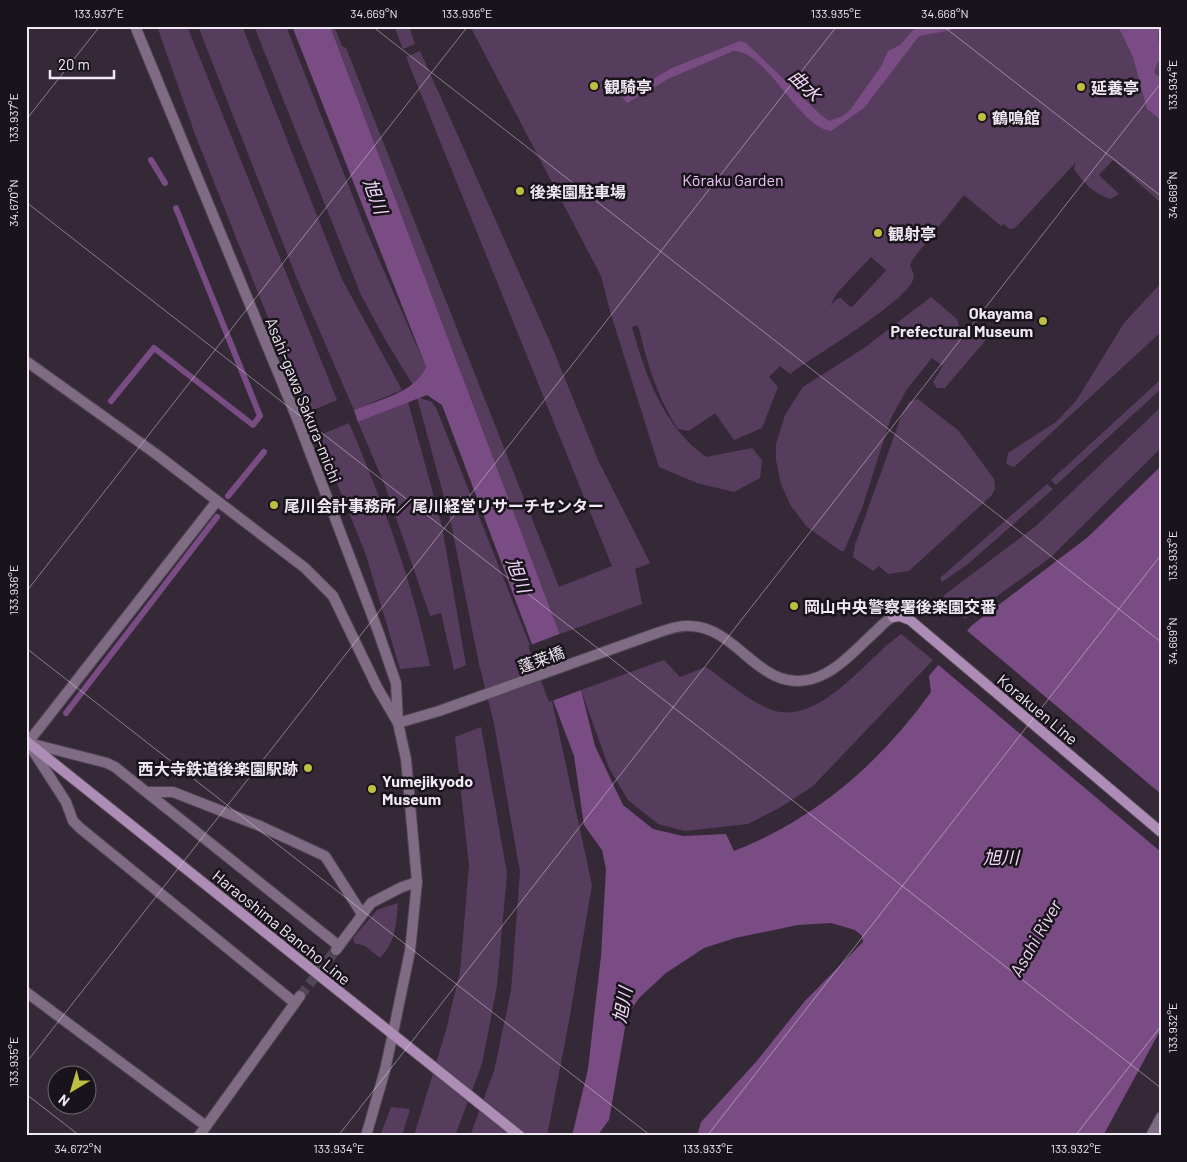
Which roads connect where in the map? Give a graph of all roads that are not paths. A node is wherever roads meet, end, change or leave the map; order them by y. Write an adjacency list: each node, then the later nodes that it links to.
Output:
1 (134, 26): 5 (street, Asahi-gawa Sakura-michi)
2 (26, 361): 3 (street)
3 (217, 501): 5 (street); 6 (street)
4 (893, 616): 5 (street, 蓬莱橋); 8 (main road, Korakuen Line)
5 (398, 723): 9 (street, Asahi-gawa Sakura-michi)
6 (27, 743): 7 (street); 12 (main road, Haraoshima Bancho Line); 14 (street)
7 (147, 792): 10 (street); 10 (street)
8 (1161, 832)
9 (417, 882): 10 (street); 12 (street, Asahi-gawa Sakura-michi)
10 (362, 914)
11 (26, 992): 14 (street)
12 (392, 1033): 16 (street, Asahi-gawa Sakura-michi); 17 (main road, Haraoshima Bancho Line)
13 (1161, 1117): 18 (street)
14 (206, 1126): 15 (street)
15 (199, 1136)
16 (366, 1136)
17 (520, 1136)
18 (1151, 1136)

